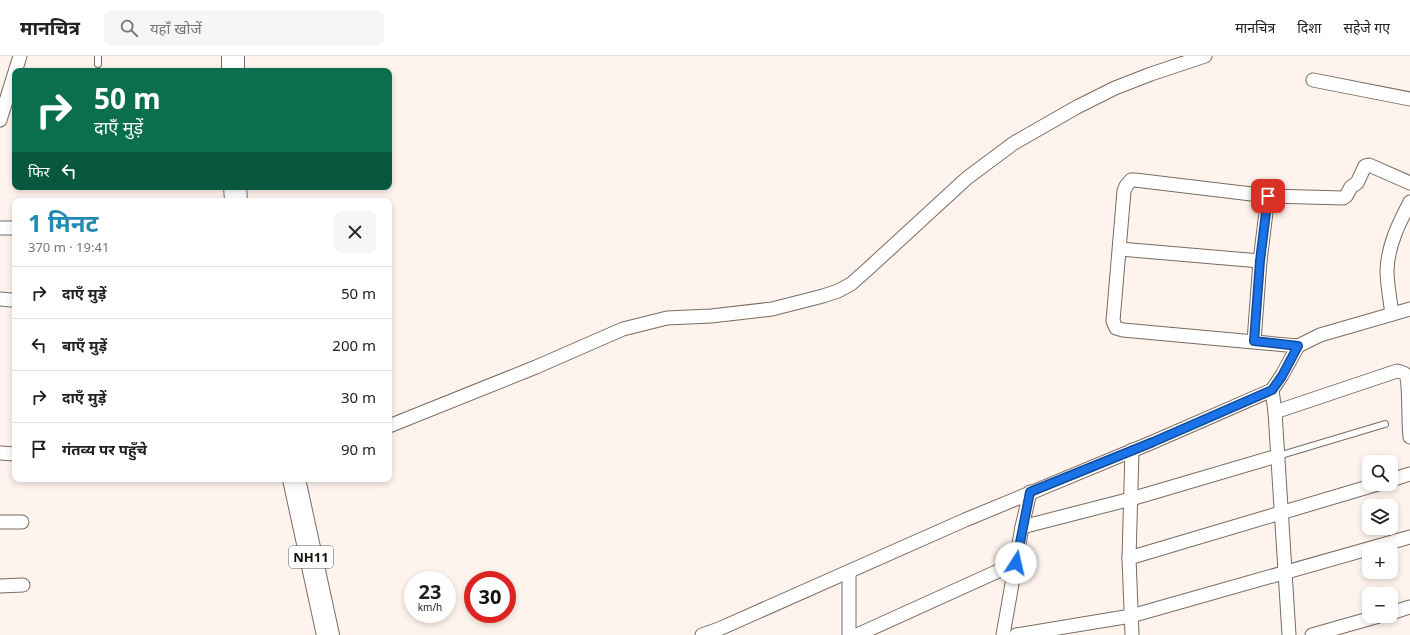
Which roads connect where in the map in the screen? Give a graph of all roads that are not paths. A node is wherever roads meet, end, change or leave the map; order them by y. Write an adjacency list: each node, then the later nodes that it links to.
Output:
1 (20, 56): 6 (street)
2 (98, 56): 5 (lane)
3 (233, 56): 7 (highway)
4 (1205, 56): 27 (street)
5 (98, 64)
6 (14, 68)
7 (233, 68)
8 (12, 73): 10 (street)
9 (1312, 80): 11 (street)
10 (5, 87): 12 (street)
11 (1410, 99)
12 (0, 120)
13 (1410, 183): 14 (street)
14 (1268, 196): 18 (street); 19 (street)
15 (1410, 202): 21 (street)
16 (0, 228): 17 (street)
17 (12, 228)
18 (1120, 249): 19 (street); 22 (street)
19 (1260, 261): 22 (street)
20 (1410, 309): 21 (street)
21 (1392, 314): 23 (street)
22 (1254, 341): 23 (street)
23 (1298, 346): 24 (street)
24 (1272, 390): 25 (street); 29 (street)
25 (1275, 412): 28 (street); 32 (street)
26 (1385, 424): 32 (lane)
27 (392, 425)
28 (1410, 434)
29 (1132, 450): 37 (street); 38 (street)
30 (0, 453): 31 (street)
31 (12, 454)
32 (1277, 456): 38 (street); 39 (street)
33 (1410, 474): 34 (street)
34 (1398, 478)
35 (295, 482): 54 (highway, NH11)
36 (1362, 489): 39 (street)
37 (1030, 492): 42 (street); 46 (street)
38 (1130, 498): 42 (street); 44 (street)
39 (1280, 513): 44 (street); 47 (street)
40 (0, 522): 41 (street)
41 (22, 522)
42 (1022, 527): 45 (street)
43 (1410, 537): 47 (street)
44 (1129, 558): 52 (street)
45 (1016, 563): 57 (street); 58 (street)
46 (849, 572): 55 (street); 56 (street)
47 (1284, 572): 52 (street); 61 (street)
48 (22, 585): 49 (street)
49 (0, 586)
50 (1410, 607): 51 (street)
51 (1398, 611)
52 (1131, 616): 59 (street); 60 (street)
53 (1362, 621): 62 (street)
54 (328, 635)
55 (702, 635)
56 (849, 635)
57 (857, 635)
58 (1003, 635)
59 (1016, 635)
60 (1132, 635)
61 (1289, 635)
62 (1312, 635)

